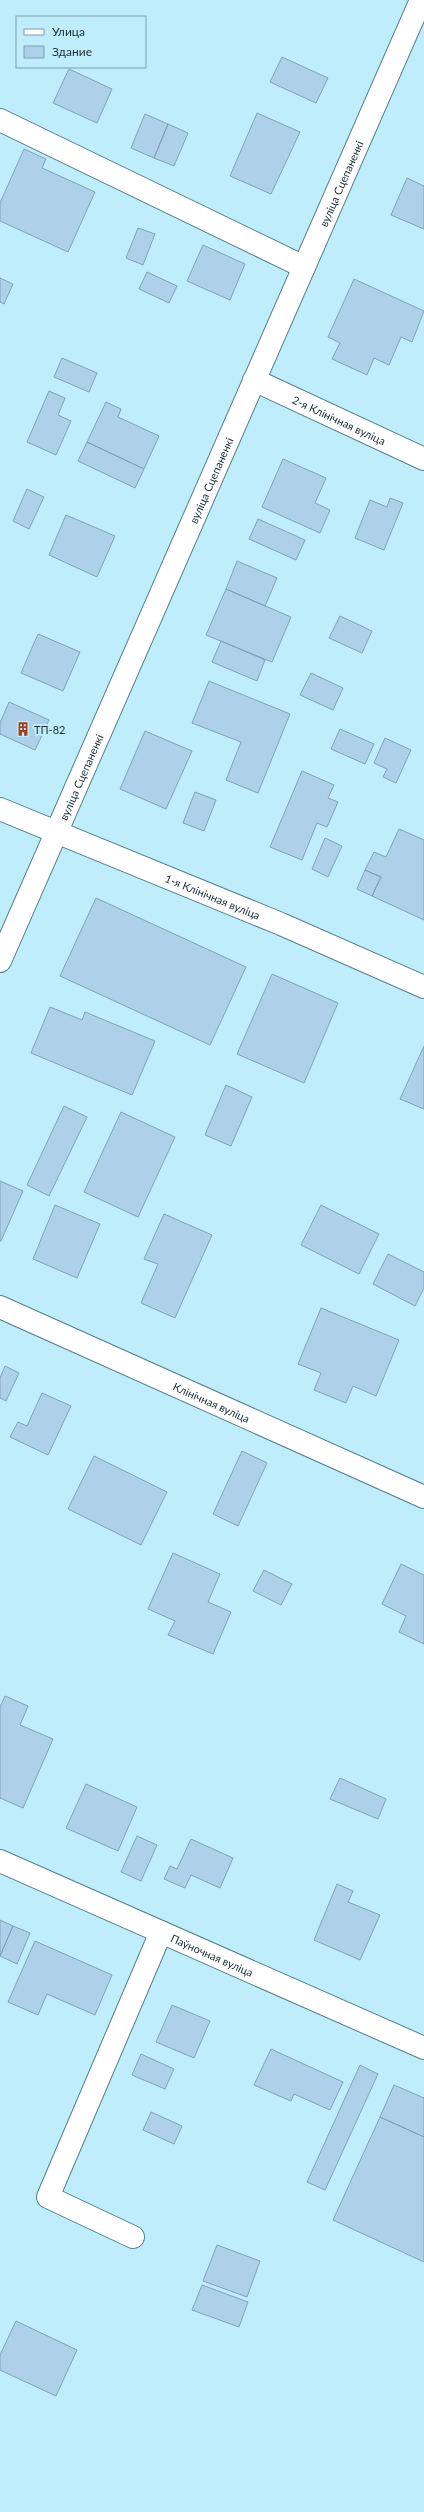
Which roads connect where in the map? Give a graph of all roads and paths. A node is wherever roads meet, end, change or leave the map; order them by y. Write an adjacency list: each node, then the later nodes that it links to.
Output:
1 (421, 0): 3 (street, вуліца Сцепаненкі)
2 (0, 120): 3 (street)
3 (304, 267): 4 (street, вуліца Сцепаненкі)
4 (254, 380): 5 (street, 2-я Клінічная вуліца); 7 (street, вуліца Сцепаненкі)
5 (424, 459)
6 (0, 808): 7 (street, 1-я Клінічная вуліца)
7 (56, 833): 8 (street, вуліца Сцепаненкі); 9 (street, 1-я Клінічная вуліца)
8 (0, 961)
9 (424, 987)
10 (0, 1307): 11 (street, Клінічная вуліца)
11 (424, 1497)
12 (0, 1861): 13 (street, Паўночная вуліца)
13 (161, 1932): 14 (street, Паўночная вуліца); 15 (street)
14 (424, 2048)
15 (133, 2237)

